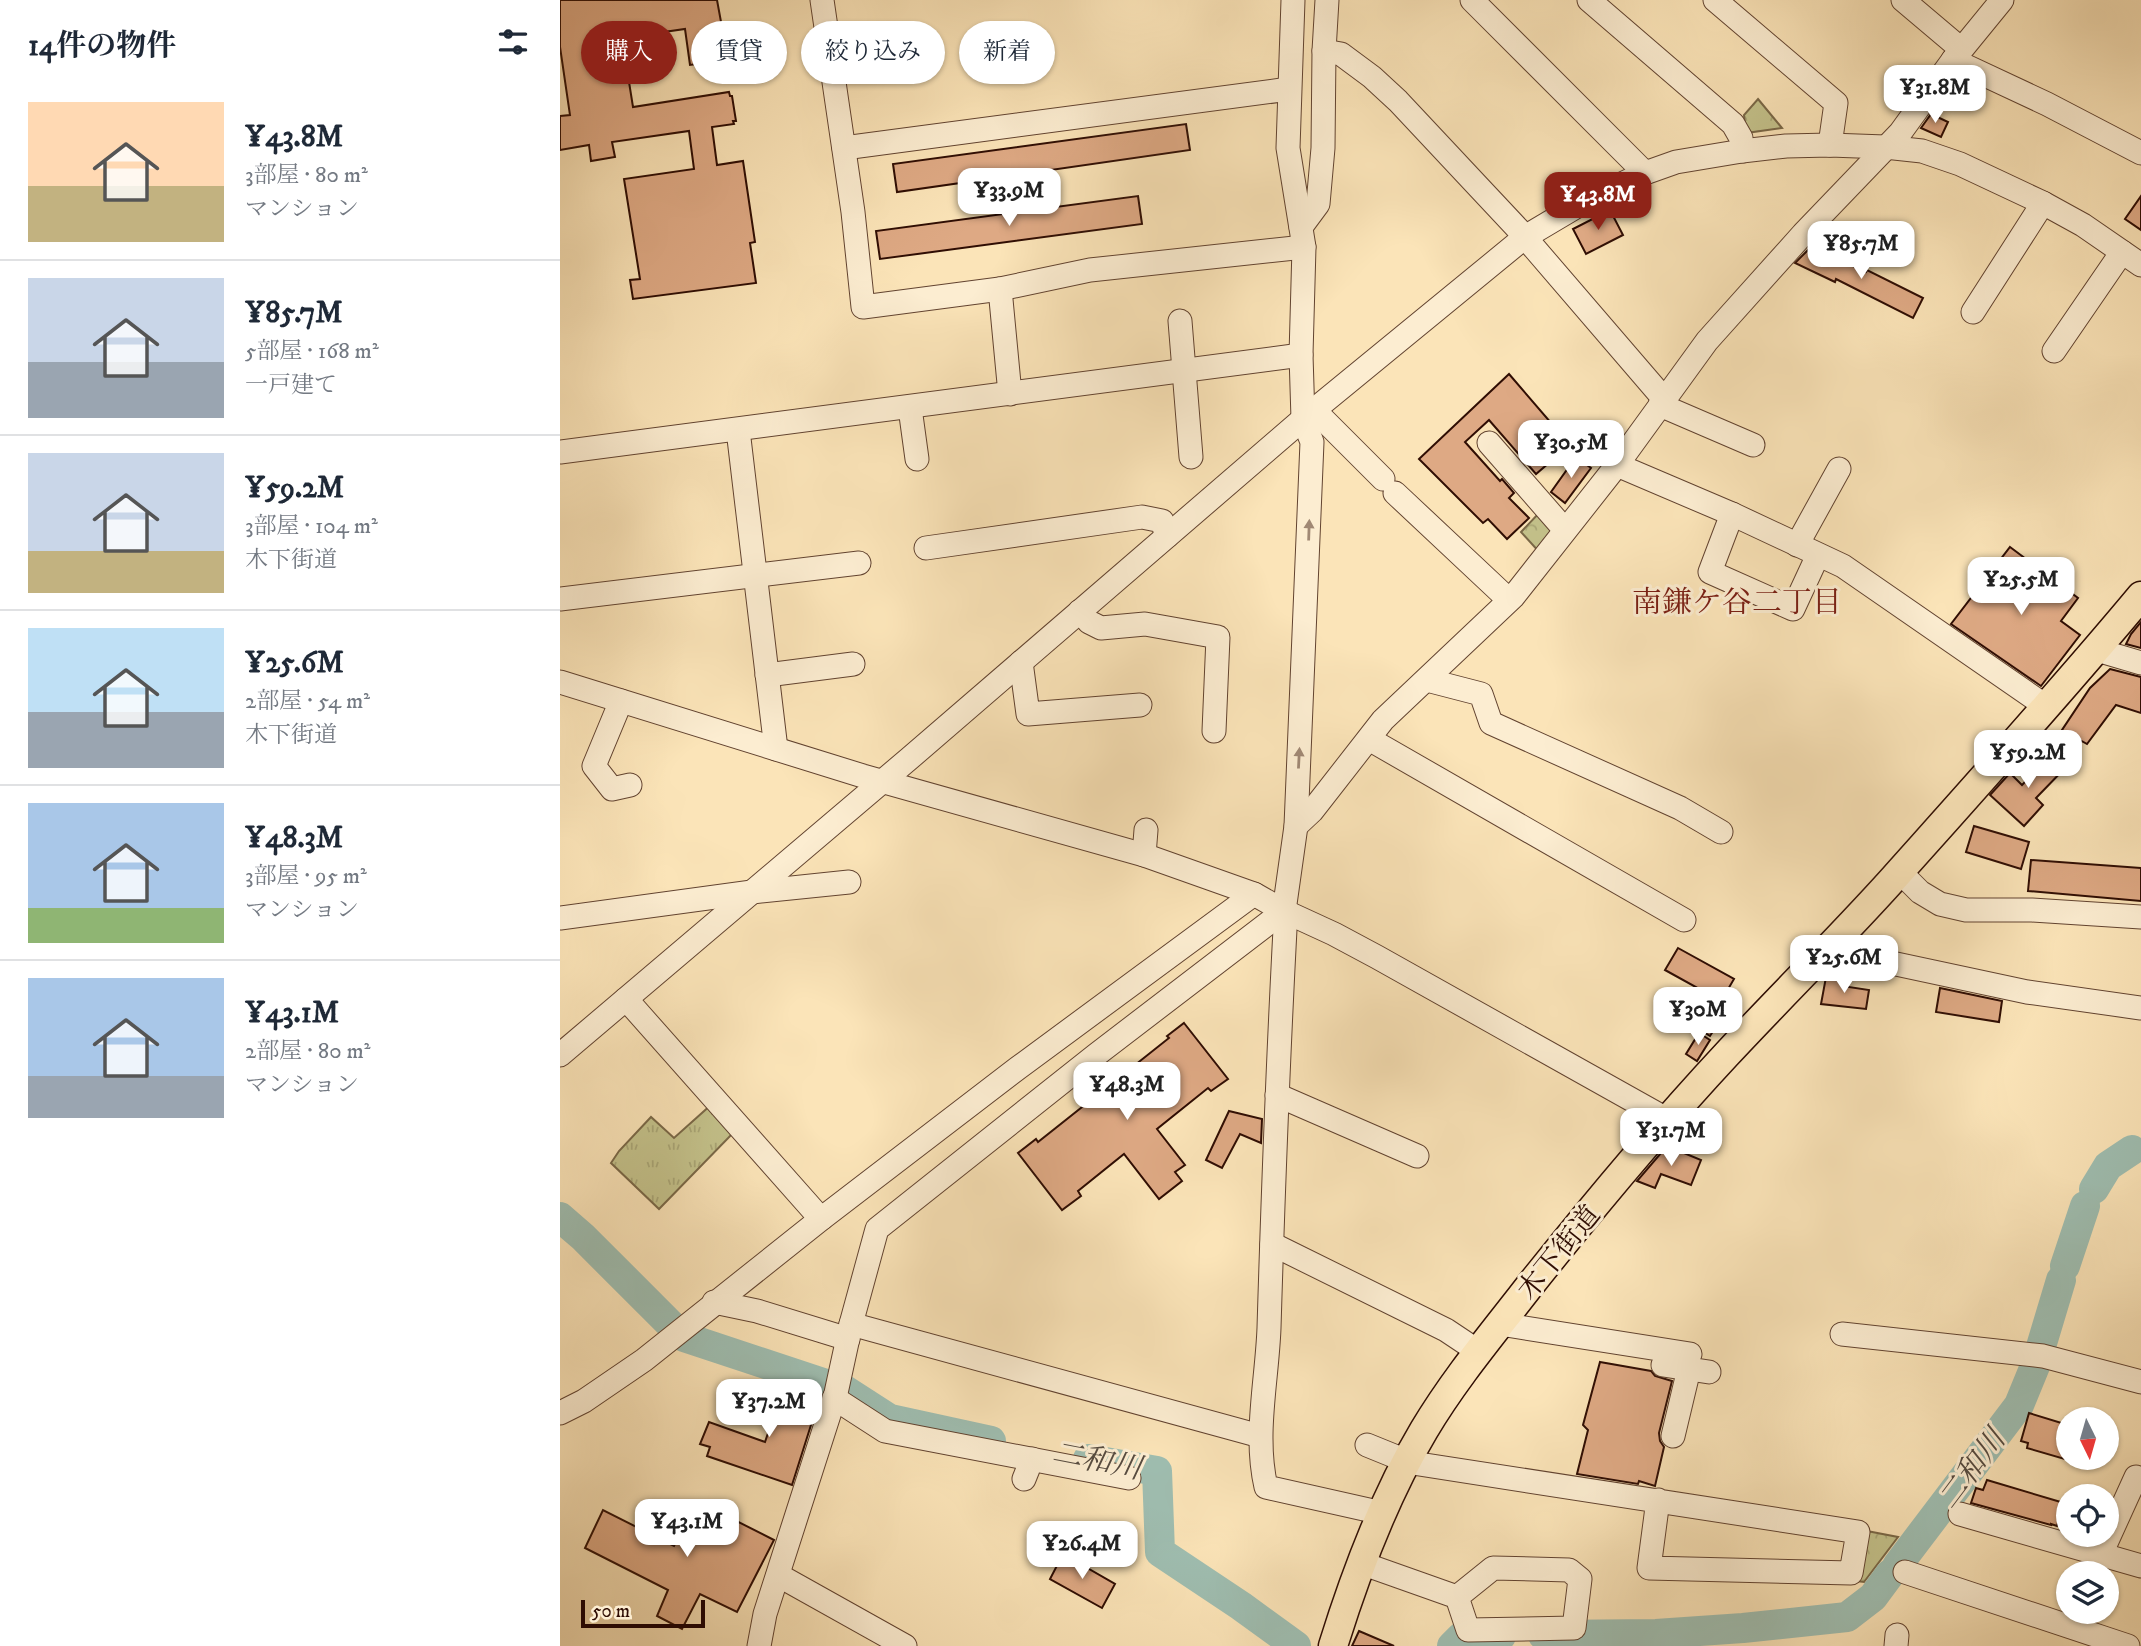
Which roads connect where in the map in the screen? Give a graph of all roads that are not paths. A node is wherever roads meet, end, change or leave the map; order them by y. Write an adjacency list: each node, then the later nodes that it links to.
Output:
1 (822, 0): 14 (street)
2 (1293, 0): 11 (street)
3 (1327, 0): 9 (street)
4 (1472, 0): 17 (street)
5 (1589, 0): 15 (street)
6 (1715, 0): 12 (street)
7 (1903, 0): 10 (street)
8 (2002, 0): 10 (street)
9 (1324, 51): 19 (street); 20 (street)
10 (1957, 55): 13 (street); 16 (street)
11 (1289, 89): 14 (street); 19 (street)
12 (1830, 145): 13 (street); 15 (street)
13 (1885, 147): 18 (street); 30 (street)
14 (844, 148): 23 (street)
15 (1742, 151): 17 (street)
16 (2141, 153)
17 (1645, 173): 20 (street)
18 (2043, 203): 21 (street); 24 (street)
19 (1303, 237): 23 (street); 27 (street)
20 (1525, 237): 30 (street); 32 (street)
21 (2122, 252): 22 (street); 26 (street)
22 (2141, 265)
23 (1000, 289): 29 (street)
24 (1973, 312)
25 (1180, 321): 28 (street)
26 (2054, 351)
27 (1301, 355): 28 (street); 32 (street)
28 (1185, 369): 29 (street); 37 (street)
29 (1010, 394): 31 (street)
30 (1662, 402): 35 (street); 39 (street)
31 (910, 408): 33 (street); 38 (street)
32 (1308, 414): 43 (street); 51 (street); 68 (street, one-way to 32)
33 (738, 430): 36 (street); 48 (street)
34 (1489, 443): 42 (street)
35 (1753, 445)
36 (560, 452)
37 (1191, 457)
38 (917, 460)
39 (1617, 465): 41 (street); 42 (street)
40 (1839, 469): 44 (street)
41 (1732, 514): 44 (street); 46 (street)
42 (1565, 530): 51 (street)
43 (1167, 536): 45 (street); 52 (street)
44 (1797, 545): 46 (street)
45 (926, 548)
46 (1818, 555): 62 (street)
47 (859, 563): 48 (street)
48 (755, 576): 50 (street); 57 (street)
49 (2141, 596): 53 (main road, 木下街道)
50 (560, 599)
51 (1509, 600): 58 (street)
52 (1080, 611): 54 (street); 63 (street)
53 (2096, 650): 55 (street); 62 (main road, 木下街道)
54 (1021, 662): 61 (street); 66 (street)
55 (2141, 663)
56 (853, 664): 57 (street)
57 (767, 675): 65 (street)
58 (1427, 680): 64 (street); 70 (street)
59 (560, 682): 60 (street)
60 (621, 701): 65 (street); 67 (street)
61 (1140, 705)
62 (2047, 707): 72 (main road, 木下街道)
63 (1214, 731)
64 (1369, 739): 68 (street); 79 (street)
65 (776, 748): 66 (street)
66 (883, 780): 71 (street); 74 (street)
67 (630, 785)
68 (1296, 826): 76 (street)
69 (1146, 830): 71 (street)
70 (1721, 832)
71 (1144, 855): 75 (street)
72 (1899, 872): 77 (street); 80 (main road, 木下街道)
73 (849, 882): 74 (street)
74 (752, 892): 78 (street); 81 (street)
75 (1254, 894): 76 (street); 87 (street)
76 (1284, 911): 84 (street); 85 (street); 91 (street)
77 (2141, 917)
78 (560, 918)
79 (1684, 920)
80 (1826, 949): 82 (street); 85 (main road, 木下街道)
81 (626, 999): 83 (street); 87 (street)
82 (2141, 1008)
83 (560, 1055)
84 (1278, 1094): 86 (street); 88 (street)
85 (1668, 1120): 90 (main road, 木下街道)
86 (1417, 1156)
87 (821, 1219): 89 (street)
88 (1272, 1244): 93 (street); 97 (street)
89 (715, 1302): 91 (street); 96 (street)
90 (1500, 1324): 93 (main road, 木下街道); 98 (street)
91 (849, 1332): 95 (street); 97 (street)
92 (1842, 1334): 94 (street)
93 (1480, 1349): 100 (main road, 木下街道)
94 (2141, 1382)
95 (836, 1391): 102 (street); 110 (street)
96 (560, 1413)
97 (1261, 1436): 104 (street)
98 (1673, 1436)
99 (1367, 1445): 100 (street)
100 (1407, 1461): 103 (street); 104 (main road, 木下街道)
101 (2136, 1477): 106 (street)
102 (1129, 1478)
103 (1658, 1500): 103 (street)
104 (1382, 1513): 107 (main road, 木下街道)
105 (1959, 1514): 106 (street)
106 (2101, 1554): 108 (street)
107 (1362, 1563): 111 (street); 114 (main road, 木下街道)
108 (2141, 1566)
109 (1905, 1572): 115 (street)
110 (778, 1575): 112 (street); 113 (street)
111 (1457, 1597): 111 (street)
112 (759, 1646)
113 (905, 1646)
114 (1333, 1646)
115 (2128, 1646)

